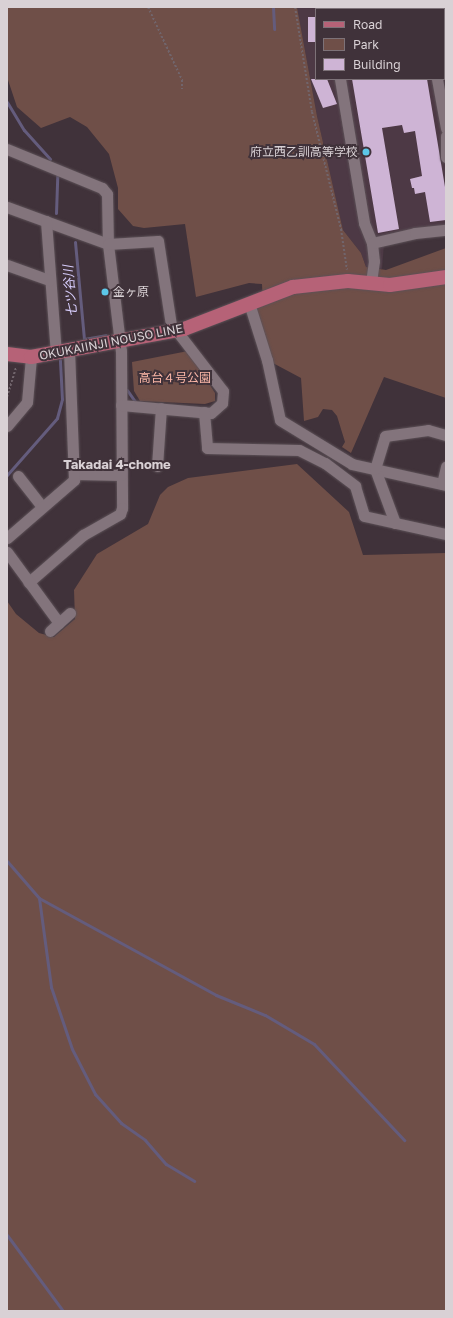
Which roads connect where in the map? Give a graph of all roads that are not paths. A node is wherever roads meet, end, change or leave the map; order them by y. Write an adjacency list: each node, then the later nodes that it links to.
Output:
1 (340, 80): 10 (street)
2 (437, 80): 3 (street)
3 (446, 128)
4 (446, 136): 6 (street)
5 (7, 149): 11 (street)
6 (446, 157)
7 (7, 206): 8 (street)
8 (46, 221): 11 (street); 14 (street)
9 (446, 230): 10 (street)
10 (372, 243): 15 (street)
11 (108, 244): 17 (street); 18 (street)
12 (7, 266): 14 (street)
13 (446, 277): 15 (main road, OKUKAIINJI NOUSO LINE)
14 (49, 280): 19 (street)
15 (371, 283): 16 (main road, OKUKAIINJI NOUSO LINE)
16 (249, 303): 17 (main road, OKUKAIINJI NOUSO LINE); 28 (street)
17 (174, 331): 18 (main road, OKUKAIINJI NOUSO LINE); 23 (street)
18 (119, 341): 19 (main road, OKUKAIINJI NOUSO LINE); 21 (street)
19 (63, 351): 20 (main road, OKUKAIINJI NOUSO LINE); 29 (street)
20 (19, 356): 24 (street)
21 (121, 404): 22 (street); 30 (street)
22 (161, 408): 23 (street); 26 (street)
23 (204, 412): 34 (street)
24 (7, 426)
25 (446, 435): 28 (street)
26 (157, 466)
27 (446, 466): 32 (street)
28 (375, 469): 32 (street); 34 (street)
29 (75, 474): 30 (street); 33 (street)
30 (122, 475): 38 (street)
31 (18, 476): 33 (street)
32 (444, 484)
33 (42, 507): 36 (street)
34 (395, 522): 35 (street)
35 (446, 534)
36 (7, 538)
37 (7, 552): 38 (street)
38 (29, 582): 40 (street)
39 (70, 613): 40 (street)
40 (59, 623): 41 (street)
41 (50, 631)

